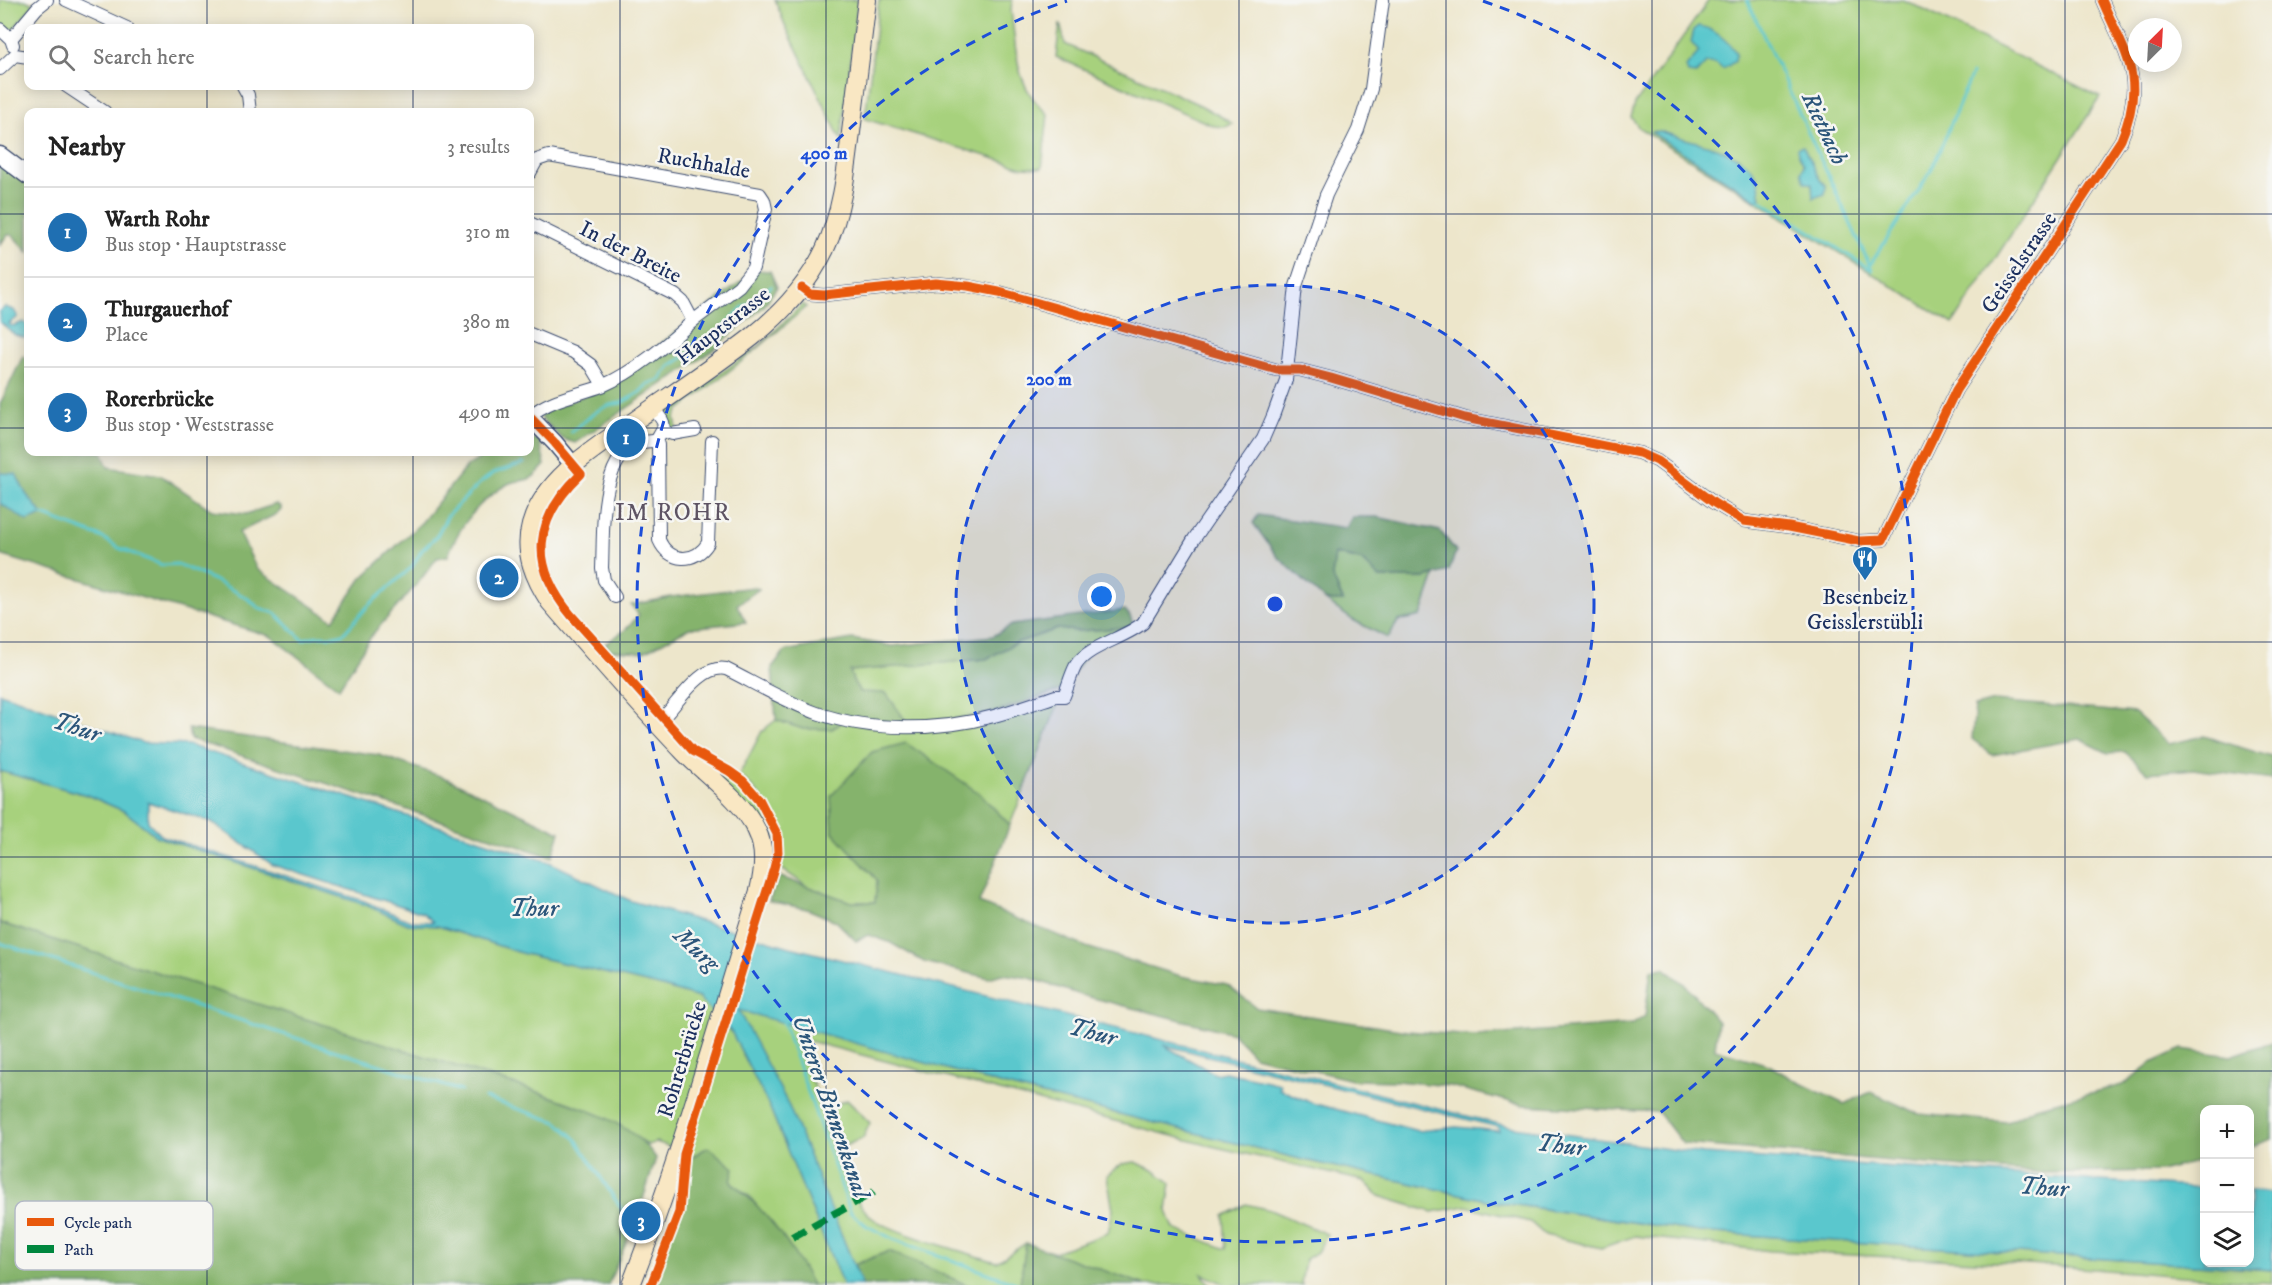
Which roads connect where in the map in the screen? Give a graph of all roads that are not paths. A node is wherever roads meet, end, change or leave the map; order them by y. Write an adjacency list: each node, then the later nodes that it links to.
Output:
1 (47, 0): 8 (street)
2 (66, 0): 6 (street)
3 (867, 0): 20 (main road, Hauptstrasse)
4 (2102, 0): 23 (street, Geisselstrasse)
5 (1382, 2): 23 (street)
6 (118, 24)
7 (0, 29): 8 (street)
8 (11, 39): 9 (street)
9 (15, 55): 10 (street); 11 (street)
10 (24, 56)
11 (0, 69)
12 (72, 90): 14 (street)
13 (245, 90): 15 (street)
14 (99, 108)
15 (250, 108)
16 (0, 155): 18 (street)
17 (534, 166): 21 (street, Ruchhalde)
18 (24, 173)
19 (534, 225): 21 (street, In der Breite)
20 (802, 288): 23 (street); 25 (main road, Hauptstrasse)
21 (693, 321): 24 (street)
22 (534, 336): 24 (street)
23 (1288, 369): 33 (street)
24 (603, 385): 26 (street)
25 (653, 408): 29 (street); 31 (main road, Hauptstrasse)
26 (534, 414)
27 (534, 421): 31 (street)
28 (696, 430): 29 (street)
29 (660, 436): 30 (street); 32 (street)
30 (712, 441)
31 (574, 466): 33 (main road, Hauptstrasse)
32 (615, 597)
33 (658, 723): 34 (main road, Rohrerbrücke)
34 (631, 1285)

